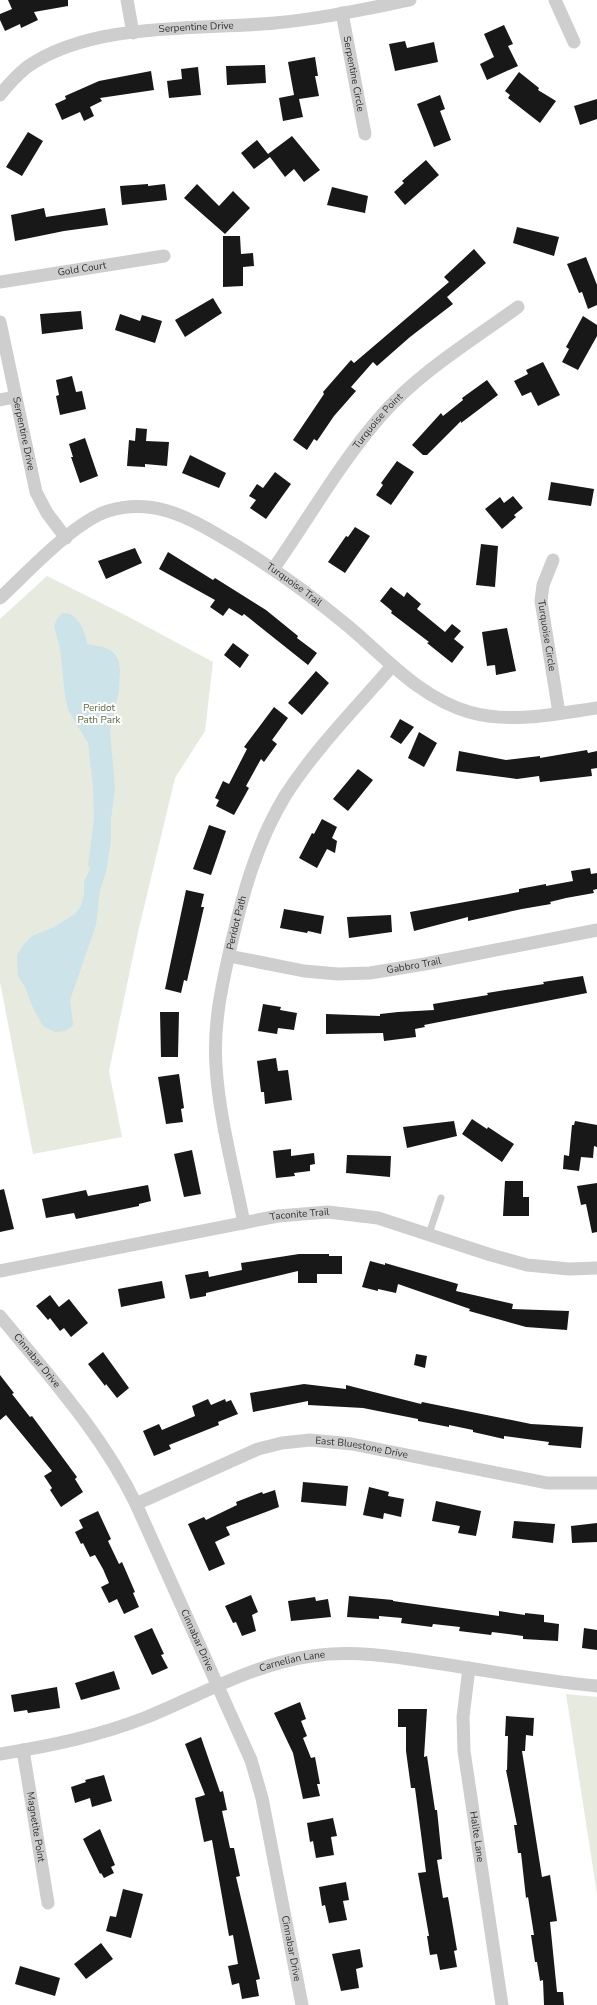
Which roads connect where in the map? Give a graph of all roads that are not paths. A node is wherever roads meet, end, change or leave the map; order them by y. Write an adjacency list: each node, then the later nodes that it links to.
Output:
1 (127, 0): 5 (street)
2 (410, 0): 4 (street, Serpentine Drive)
3 (555, 0): 6 (street)
4 (342, 13): 5 (street, Serpentine Drive); 8 (street, Serpentine Circle)
5 (133, 33): 7 (street, Serpentine Drive)
6 (574, 42)
7 (0, 95)
8 (365, 134)
9 (164, 256): 10 (street, Gold Court)
10 (0, 282)
11 (518, 307): 17 (street, Turquoise Point)
12 (0, 322): 13 (street, Serpentine Drive)
13 (16, 397): 14 (street); 15 (street, Serpentine Drive)
14 (0, 400)
15 (66, 538): 17 (street, Turquoise Trail); 18 (street, Turquoise Trail)
16 (553, 560): 21 (street, Turquoise Circle)
17 (274, 568): 19 (street, Turquoise Trail)
18 (0, 598)
19 (392, 666): 21 (street, Turquoise Trail); 23 (street, Peridot Path)
20 (597, 708): 21 (street, Turquoise Trail)
21 (559, 713)
22 (597, 930): 23 (street, Gabbro Trail)
23 (229, 956): 25 (street, Peridot Path)
24 (441, 1198): 26 (lane)
25 (244, 1223): 26 (street, Taconite Trail); 28 (street, Taconite Trail)
26 (429, 1234): 27 (street, Taconite Trail)
27 (597, 1268)
28 (0, 1271)
29 (0, 1316): 31 (street, Cinnabar Drive)
30 (597, 1483): 31 (street, East Bluestone Drive)
31 (136, 1504): 33 (street, Cinnabar Drive)
32 (469, 1668): 33 (street, Carnelian Lane); 34 (street, Carnelian Lane); 39 (street, Halite Lane)
33 (218, 1686): 35 (street, Carnelian Lane); 38 (street, Cinnabar Drive)
34 (597, 1686)
35 (23, 1750): 36 (street, Carnelian Lane); 37 (street, Magnetite Point)
36 (0, 1754)
37 (48, 1903)
38 (302, 2005)
39 (502, 2005)

